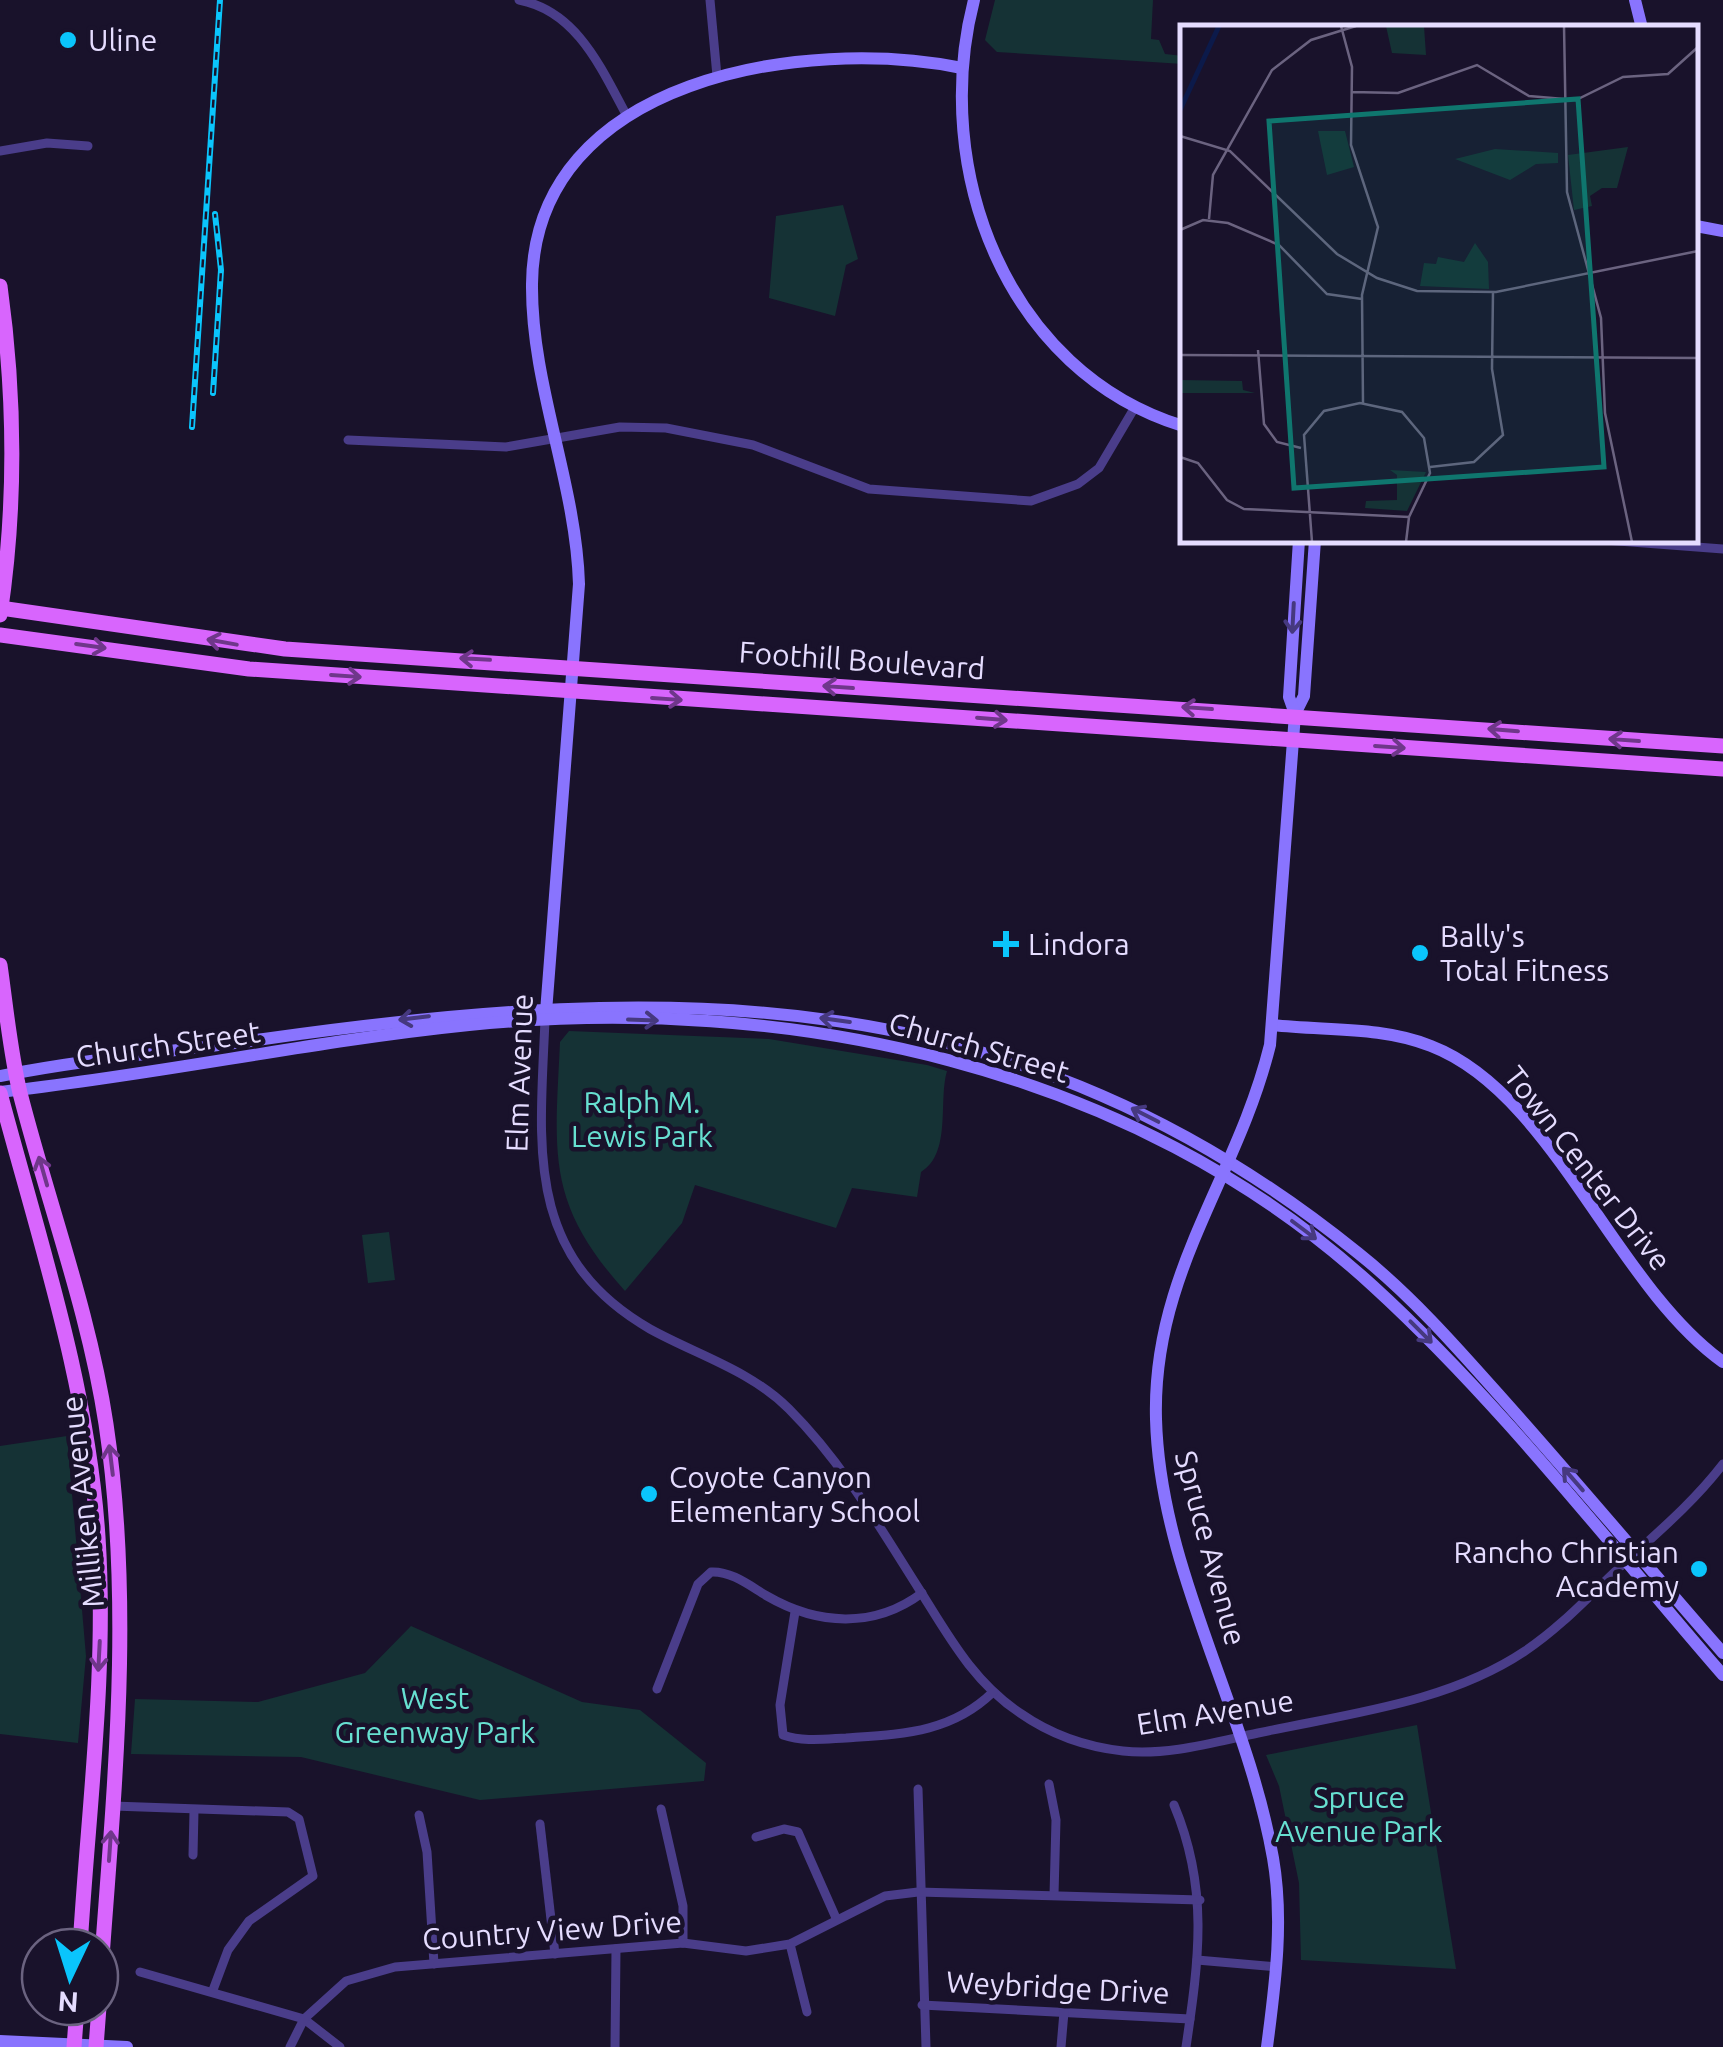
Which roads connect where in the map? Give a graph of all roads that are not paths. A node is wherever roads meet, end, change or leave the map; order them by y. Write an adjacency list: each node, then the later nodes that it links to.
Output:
1 (519, 0): 8 (street)
2 (710, 0): 7 (street)
3 (974, 0): 6 (street)
4 (1635, 0): 5 (street)
5 (1641, 25)
6 (962, 68): 7 (street, Elm Avenue); 14 (street)
7 (717, 76): 8 (street, Elm Avenue)
8 (627, 116): 16 (street, Elm Avenue)
9 (88, 146): 10 (street)
10 (0, 152)
11 (1698, 226): 12 (street)
12 (1723, 231)
13 (0, 286): 22 (main road)
14 (1136, 407): 15 (street); 16 (street)
15 (1180, 425)
16 (558, 438): 17 (street); 24 (street, Elm Avenue)
17 (348, 440)
18 (1299, 542): 26 (street, Spruce Avenue, one-way to 26)
19 (1315, 542): 26 (street, Spruce Avenue)
20 (1631, 542): 21 (street)
21 (1723, 549)
22 (0, 611): 24 (main road, Foothill Boulevard, one-way to 22)
23 (0, 635): 25 (main road, Foothill Boulevard, one-way to 25)
24 (572, 666): 25 (street, Elm Avenue); 26 (main road, Foothill Boulevard, one-way to 24)
25 (570, 692): 27 (main road, Foothill Boulevard, one-way to 27); 31 (street, Elm Avenue)
26 (1295, 714): 27 (street, Spruce Avenue); 28 (main road, Foothill Boulevard, one-way to 26)
27 (1293, 741): 29 (main road, Foothill Boulevard, one-way to 29); 32 (street, Spruce Avenue)
28 (1723, 746)
29 (1723, 769)
30 (0, 965): 35 (main road, Milliken Avenue)
31 (546, 1014): 33 (street, Church Street, one-way to 31); 34 (street, Church Street, one-way to 34); 35 (street, Church Street, one-way to 35); 36 (street, Church Street); 42 (street, Elm Avenue)
32 (1273, 1025): 38 (street, Spruce Avenue); 39 (street, Town Center Drive)
33 (964, 1047): 34 (street); 38 (street, Church Street, one-way to 33)
34 (960, 1062): 38 (street, Church Street)
35 (8, 1074): 36 (main road, Milliken Avenue)
36 (19, 1090): 37 (street, Church Street); 52 (main road, Milliken Avenue, one-way to 36)
37 (0, 1092): 63 (main road, Milliken Avenue, one-way to 63)
38 (1227, 1168): 41 (street, Church Street); 48 (street, Spruce Avenue)
39 (1723, 1362)
40 (1723, 1464): 41 (street, Elm Avenue)
41 (1631, 1558): 44 (street, Church Street); 45 (street, Church Street); 48 (street, Elm Avenue)
42 (922, 1593): 43 (street); 47 (street, Elm Avenue)
43 (795, 1612): 46 (street); 47 (street)
44 (1723, 1652)
45 (1723, 1675)
46 (657, 1689)
47 (993, 1692): 48 (street, Elm Avenue)
48 (1239, 1737): 71 (street, Spruce Avenue)
49 (1049, 1784): 60 (street)
50 (918, 1789): 59 (street)
51 (1174, 1805): 61 (street)
52 (113, 1806): 54 (street); 64 (main road, Milliken Avenue, one-way to 52)
53 (660, 1809): 65 (street)
54 (194, 1812): 58 (street); 73 (street)
55 (419, 1815): 70 (street)
56 (540, 1824): 68 (street)
57 (756, 1837): 62 (street)
58 (193, 1855)
59 (918, 1892): 60 (street, Country View Drive); 62 (street, Country View Drive); 74 (street)
60 (1054, 1895): 61 (street, Country View Drive)
61 (1200, 1900): 69 (street)
62 (836, 1918): 66 (street, Country View Drive)
63 (81, 1927)
64 (104, 1927)
65 (683, 1943): 66 (street, Country View Drive); 67 (street, Country View Drive)
66 (790, 1944): 75 (street)
67 (616, 1949): 68 (street, Country View Drive); 85 (street)
68 (555, 1954): 70 (street, Country View Drive)
69 (1197, 1960): 71 (street); 78 (street)
70 (434, 1964): 77 (street, Country View Drive)
71 (1277, 1967): 89 (street, Spruce Avenue)
72 (140, 1972): 73 (street)
73 (213, 1990): 77 (street)
74 (922, 2005): 76 (street, Weybridge Drive); 86 (street)
75 (807, 2012)
76 (1064, 2012): 78 (street, Weybridge Drive); 87 (street)
77 (304, 2019): 83 (street, Country View Drive); 84 (street)
78 (1190, 2019): 88 (street)
79 (0, 2042): 80 (street)
80 (74, 2045): 81 (street)
81 (96, 2046): 82 (street)
82 (127, 2047)
83 (290, 2047)
84 (340, 2047)
85 (615, 2047)
86 (926, 2047)
87 (1061, 2047)
88 (1186, 2047)
89 (1267, 2047)

